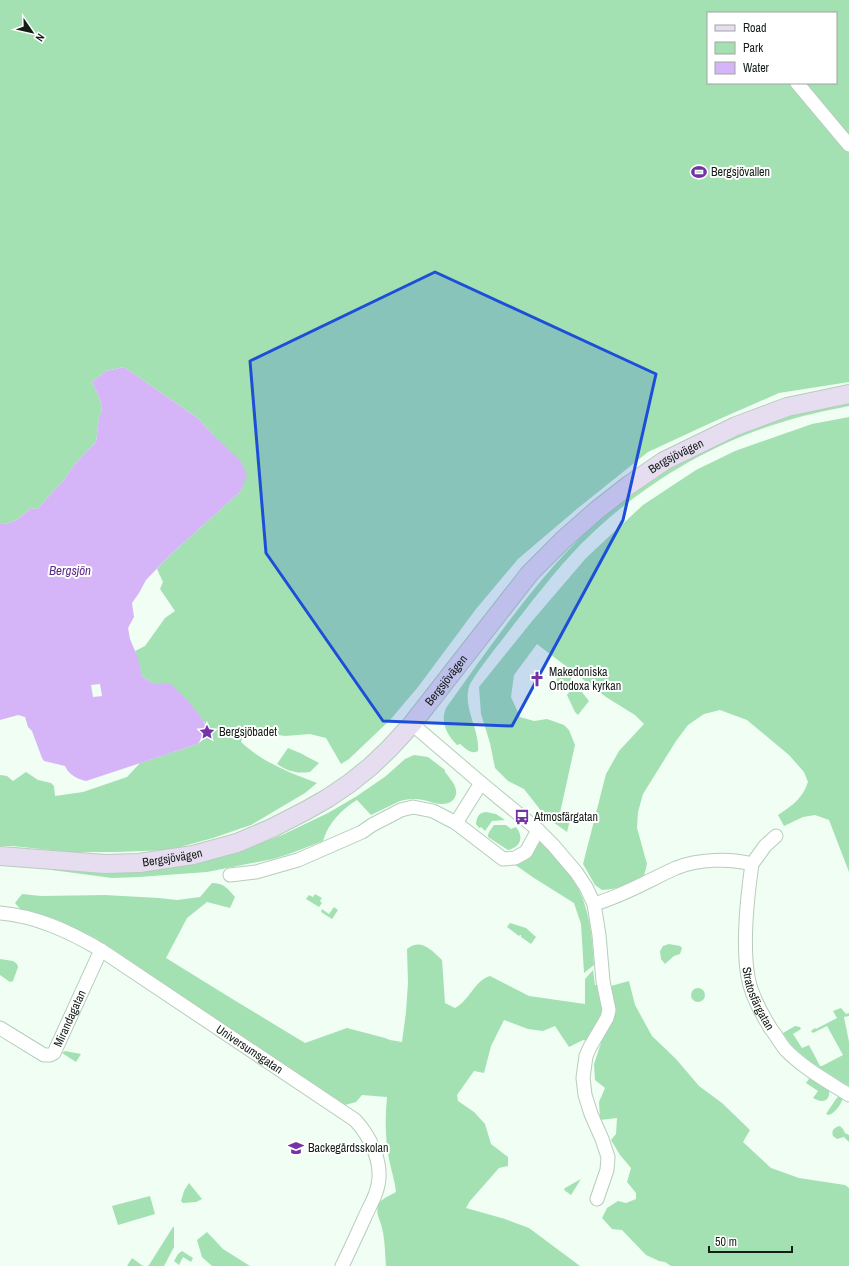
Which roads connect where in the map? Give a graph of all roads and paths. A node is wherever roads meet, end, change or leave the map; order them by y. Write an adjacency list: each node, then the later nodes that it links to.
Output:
1 (798, 84): 2 (street)
2 (849, 145)
3 (849, 394): 4 (street, Bergsjövägen)
4 (412, 724): 5 (street); 9 (street, Bergsjövägen)
5 (481, 783): 6 (street); 7 (street)
6 (456, 823): 7 (street); 11 (street)
7 (538, 830): 12 (street)
8 (776, 836): 10 (street, Stratosfärgatan)
9 (0, 856)
10 (752, 864): 12 (street); 16 (street, Stratosfärgatan)
11 (230, 875)
12 (594, 904): 17 (street)
13 (0, 913): 14 (street, Universumsgatan)
14 (101, 950): 15 (street, Mirandagatan); 18 (street, Universumsgatan)
15 (0, 1028)
16 (849, 1095)
17 (598, 1199)
18 (342, 1266)

